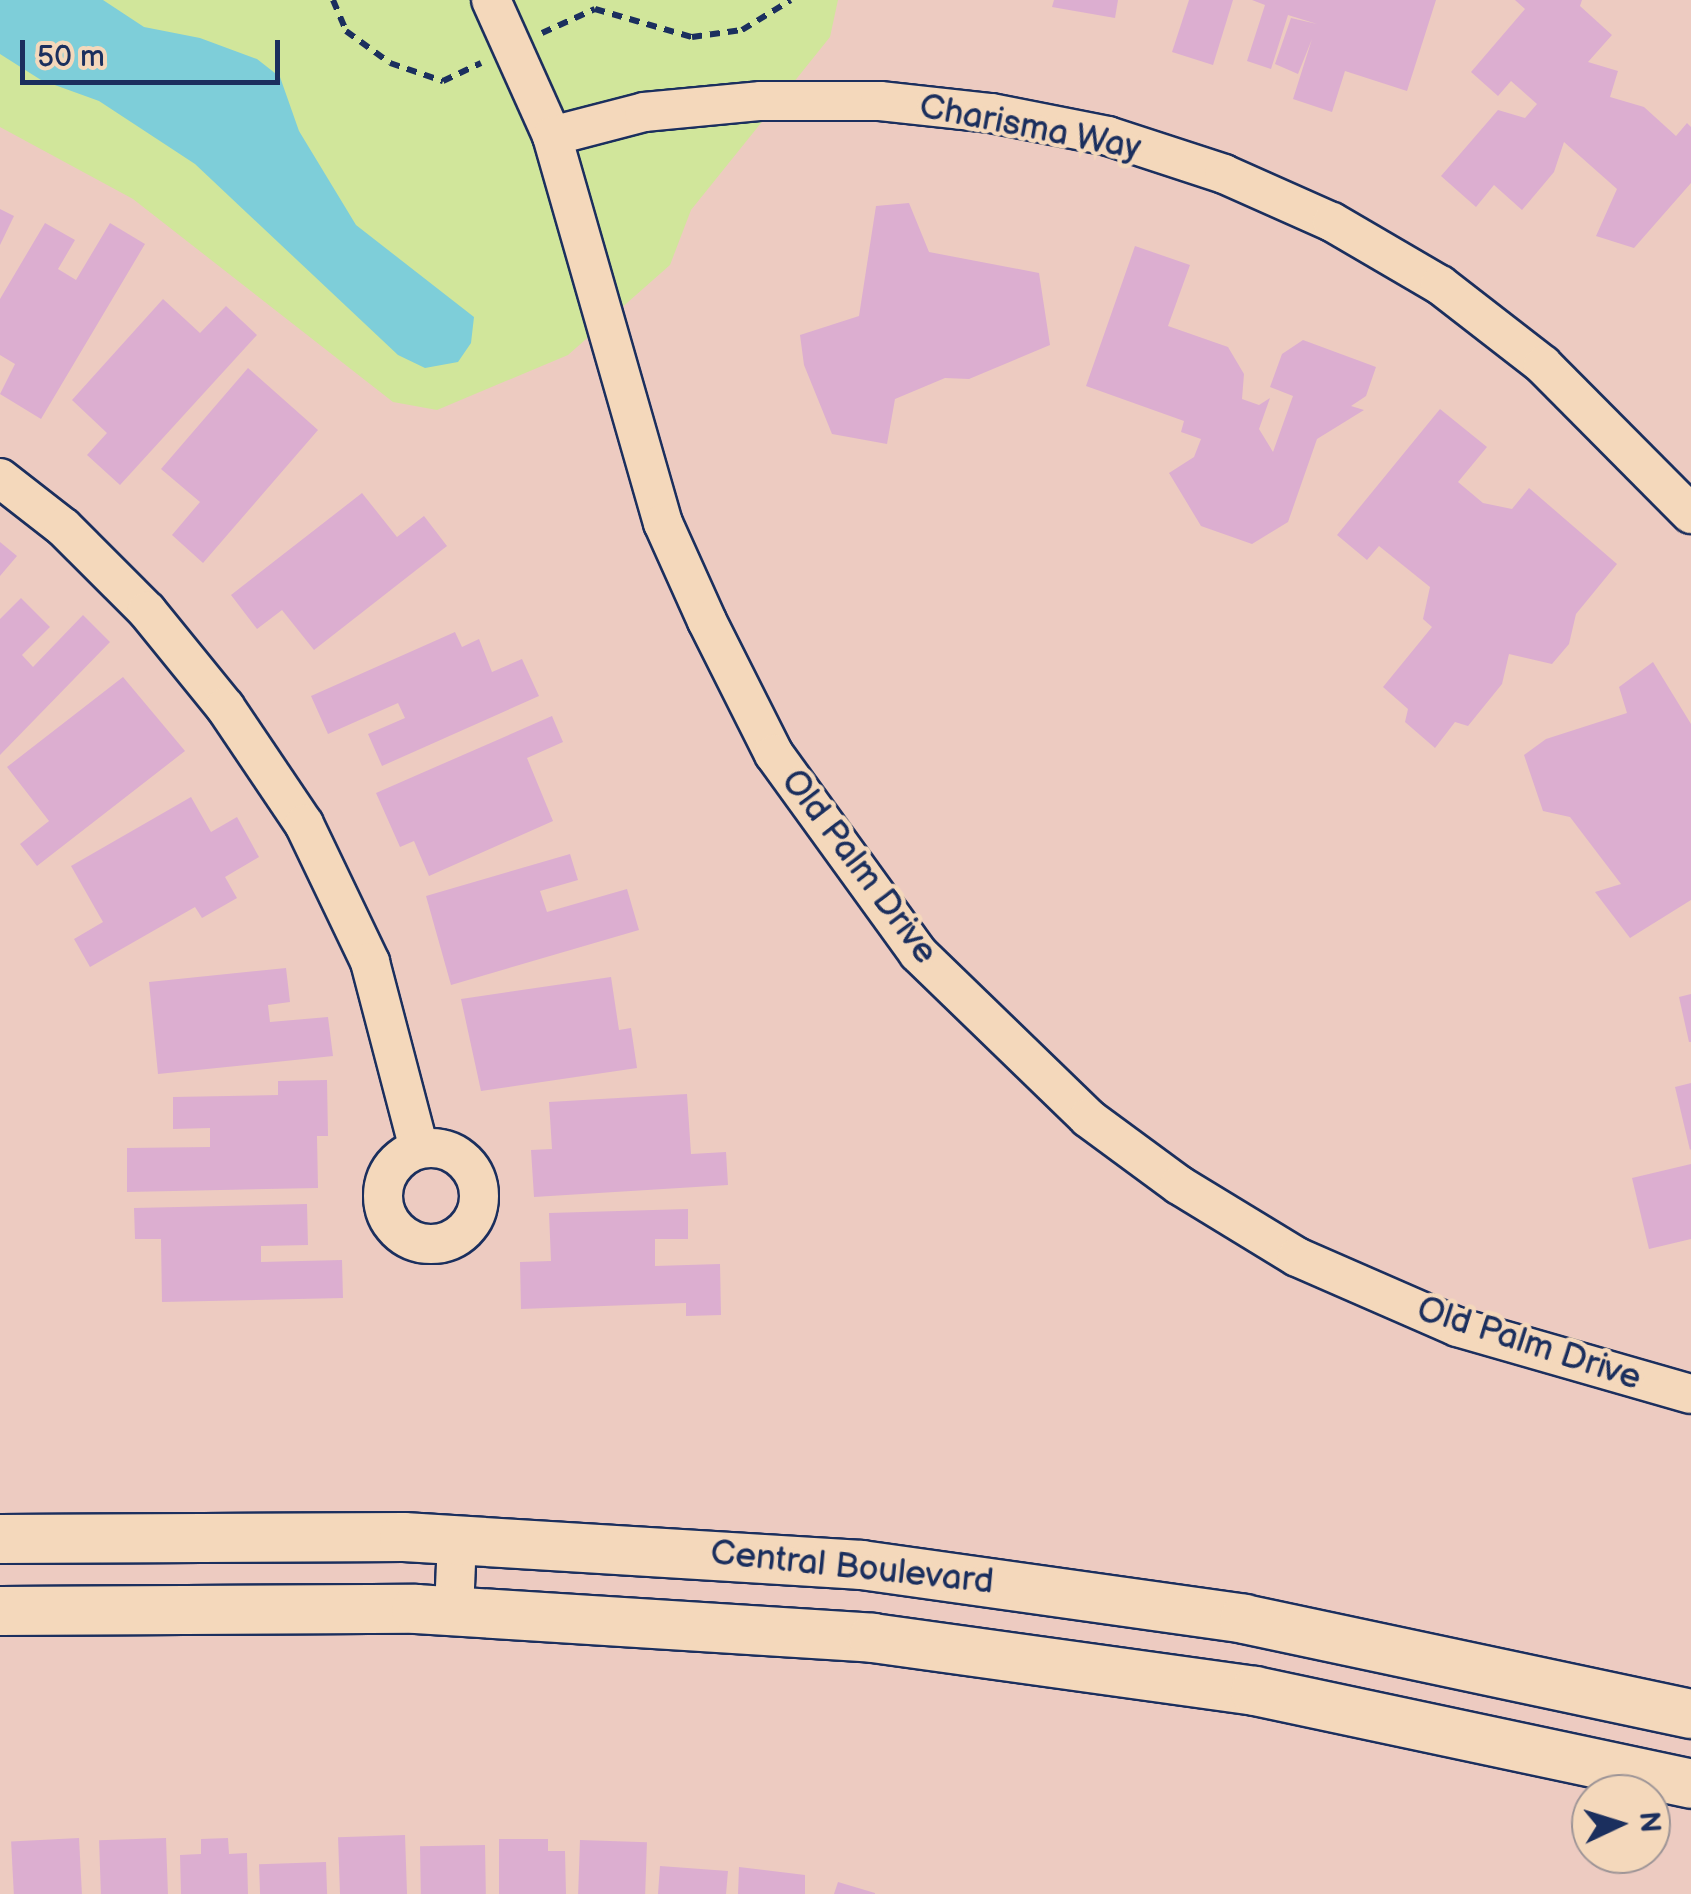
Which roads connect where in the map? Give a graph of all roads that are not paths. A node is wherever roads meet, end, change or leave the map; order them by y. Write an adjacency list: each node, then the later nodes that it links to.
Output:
1 (491, 0): 2 (street, Old Palm Drive)
2 (552, 136): 4 (street, Charisma Way); 6 (street, Old Palm Drive)
3 (0, 478): 5 (street)
4 (1691, 514)
5 (418, 1148)
6 (1691, 1394)
7 (0, 1539): 8 (street, Central Boulevard)
8 (457, 1539): 9 (street); 11 (street, Central Boulevard)
9 (454, 1611): 10 (street, Central Boulevard); 12 (street, Central Boulevard)
10 (0, 1612)
11 (1691, 1714)
12 (1691, 1784)

